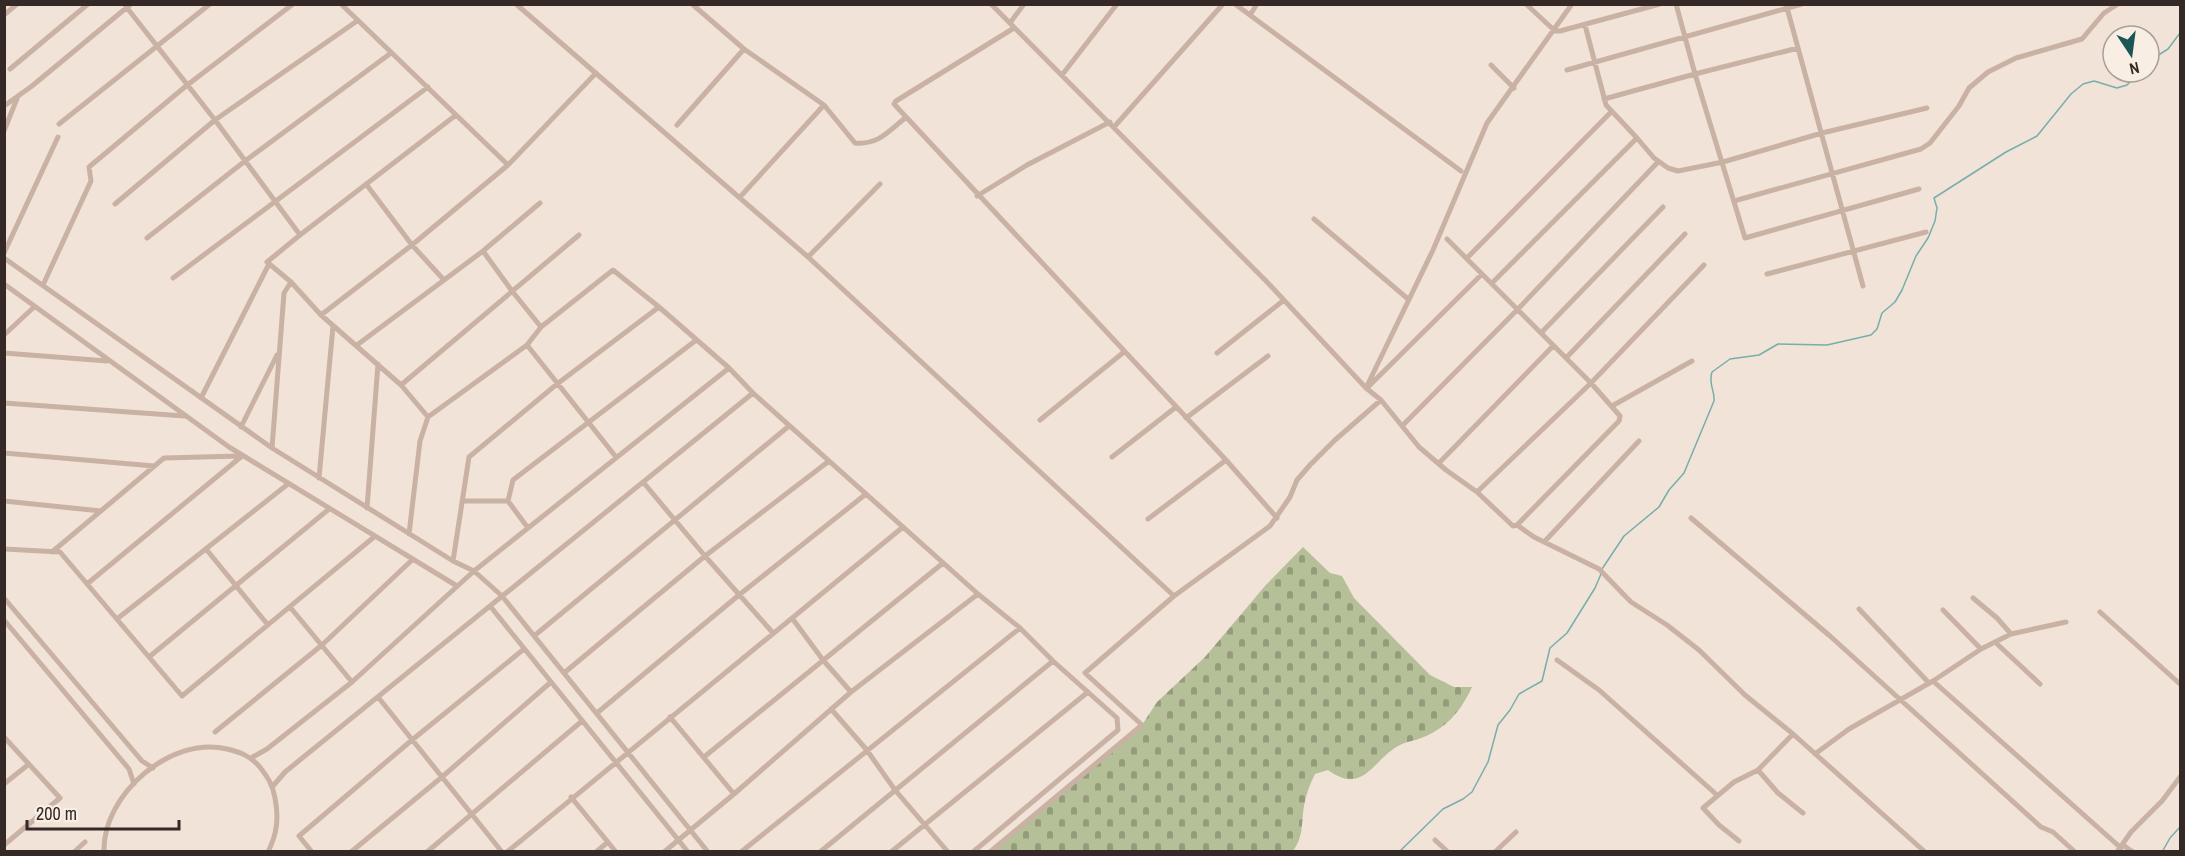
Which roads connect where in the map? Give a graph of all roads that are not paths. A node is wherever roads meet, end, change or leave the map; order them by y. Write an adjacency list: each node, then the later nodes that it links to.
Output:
1 (17, 4): 22 (street)
2 (88, 4): 35 (street)
3 (210, 4): 29 (street)
4 (293, 4): 40 (street)
5 (341, 4): 24 (street)
6 (516, 4): 37 (street)
7 (692, 4): 31 (street)
8 (991, 4): 26 (street)
9 (1024, 4): 26 (street)
10 (1117, 4): 39 (street)
11 (1223, 4): 54 (street)
12 (1235, 4): 23 (street)
13 (1257, 4): 23 (street)
14 (1526, 4): 27 (street)
15 (1572, 4): 27 (street)
16 (1660, 4): 25 (street)
17 (1676, 4): 28 (street)
18 (1802, 4): 21 (street)
19 (2118, 4): 64 (street)
20 (127, 6): 29 (street); 43 (street)
21 (1787, 6): 28 (street); 30 (street)
22 (4, 15)
23 (1250, 15): 63 (street)
24 (357, 21): 32 (street); 51 (street)
25 (1585, 25): 27 (street); 33 (street)
26 (1012, 26): 39 (street); 50 (street)
27 (1555, 31): 42 (street)
28 (1685, 37): 33 (street); 38 (street)
29 (156, 45): 40 (street); 52 (street)
30 (1798, 48): 38 (street); 56 (street)
31 (744, 49): 45 (street); 53 (street)
32 (392, 52): 41 (street); 59 (street)
33 (1596, 62): 36 (street); 44 (street)
34 (1491, 65): 42 (street)
35 (10, 69)
36 (1567, 70)
37 (596, 74): 62 (street); 69 (street)
38 (1695, 74): 44 (street); 61 (street)
39 (1062, 75): 54 (street)
40 (186, 86): 51 (street); 99 (street)
41 (428, 87): 49 (street); 71 (street)
42 (1515, 88): 102 (street)
43 (19, 94): 46 (street); 55 (street)
44 (1604, 99): 48 (street)
45 (824, 105): 50 (street); 69 (street)
46 (4, 106)
47 (1927, 108): 56 (street)
48 (1611, 112): 58 (street); 89 (street)
49 (456, 115): 62 (street); 65 (street)
50 (905, 118): 68 (street)
51 (215, 120): 59 (street); 73 (street)
52 (59, 124)
53 (677, 125)
54 (1112, 125): 68 (street); 103 (street)
55 (4, 131)
56 (1822, 133): 61 (street); 64 (street)
57 (58, 137): 86 (street)
58 (1638, 138): 60 (street); 97 (street)
59 (245, 161): 71 (street); 81 (street)
60 (1658, 162): 61 (street); 106 (street)
61 (1723, 162): 70 (street)
62 (508, 165): 83 (street)
63 (1461, 171)
64 (1832, 173): 70 (street); 75 (street)
65 (366, 184): 79 (street); 83 (street)
66 (880, 184): 87 (street)
67 (1919, 189): 75 (street)
68 (977, 196): 117 (street)
69 (740, 197): 87 (street)
70 (1734, 201): 75 (street)
71 (275, 203): 79 (street); 94 (street)
72 (540, 203): 85 (street)
73 (115, 204)
74 (1663, 207): 110 (street)
75 (1843, 211): 84 (street)
76 (1314, 219): 102 (street)
77 (1926, 232): 84 (street)
78 (1685, 234): 121 (street)
79 (300, 235): 90 (street)
80 (579, 236): 101 (street)
81 (147, 238)
82 (1447, 239): 89 (street)
83 (412, 245): 95 (street); 107 (street)
84 (1853, 250): 93 (street); 100 (street)
85 (483, 251): 95 (street); 101 (street)
86 (4, 253)
87 (808, 257): 189 (street)
88 (4, 258): 99 (street)
89 (1467, 258): 92 (street)
90 (269, 264): 96 (street); 131 (street)
91 (1704, 265): 126 (street)
92 (1482, 274): 97 (street); 129 (street)
93 (1767, 274)
94 (173, 278)
95 (444, 280): 113 (street)
96 (291, 282): 107 (street); 116 (street)
97 (1492, 283): 106 (street)
98 (4, 284): 104 (street)
99 (43, 285): 131 (street)
100 (1863, 286)
101 (512, 291): 109 (street); 128 (street)
102 (1408, 299): 129 (street)
103 (1284, 300): 119 (street); 129 (street)
104 (34, 307): 111 (street); 122 (street)
105 (659, 307): 109 (street); 112 (street); 127 (street)
106 (1518, 309): 110 (street); 142 (street)
107 (321, 315): 108 (street)
108 (333, 326): 113 (street); 154 (street)
109 (542, 327): 114 (street)
110 (1541, 333): 115 (street)
111 (4, 335)
112 (695, 341): 125 (street); 140 (street)
113 (357, 345): 124 (street)
114 (527, 345): 127 (street); 137 (street)
115 (1554, 346): 121 (street); 152 (street)
116 (280, 351): 143 (street); 145 (street)
117 (1124, 352): 135 (street); 139 (street)
118 (4, 353): 122 (street)
119 (1217, 353)
120 (1268, 356): 138 (street)
121 (1566, 358): 126 (street)
122 (109, 361): 136 (street)
123 (1692, 361): 134 (street)
124 (378, 364): 128 (street); 162 (street)
125 (729, 368): 130 (street); 148 (street)
126 (1591, 383): 134 (street); 157 (street)
127 (557, 384): 140 (street); 160 (street)
128 (401, 386): 137 (street)
129 (1367, 388): 132 (street)
130 (753, 393): 141 (street); 155 (street)
131 (201, 398): 143 (street)
132 (1381, 400): 142 (street); 165 (street)
133 (4, 403): 136 (street)
134 (1612, 406): 169 (street)
135 (1176, 407): 138 (street); 149 (street)
136 (185, 416): 147 (street)
137 (428, 417): 172 (street)
138 (1186, 418): 150 (street)
139 (1040, 420)
140 (587, 422): 148 (street); 161 (street)
141 (789, 426): 151 (street); 168 (street)
142 (1402, 426): 152 (street)
143 (241, 427): 145 (street)
144 (1640, 441): 174 (street)
145 (272, 448): 154 (street)
146 (4, 453): 153 (street)
147 (242, 456): 153 (street); 156 (street); 183 (street)
148 (616, 457): 171 (street)
149 (1112, 457)
150 (1226, 460): 165 (street); 167 (street)
151 (828, 461): 158 (street); 178 (street)
152 (1439, 464): 157 (street)
153 (154, 466): 164 (street)
154 (319, 478): 162 (street)
155 (643, 482): 168 (street); 188 (street)
156 (288, 484): 163 (street); 176 (street)
157 (1477, 492): 169 (street)
158 (867, 495): 170 (street); 186 (street)
159 (4, 501): 164 (street)
160 (462, 501): 161 (street); 180 (street)
161 (508, 501): 171 (street)
162 (367, 508): 172 (street)
163 (329, 509): 173 (street); 184 (street)
164 (101, 511): 177 (street)
165 (1277, 518): 189 (street)
166 (1691, 518): 223 (street)
167 (1148, 519)
168 (676, 520): 178 (street); 205 (street)
169 (1517, 525): 174 (street)
170 (903, 527): 181 (street); 197 (street)
171 (528, 528): 182 (street)
172 (409, 534): 180 (street)
173 (374, 537): 179 (street); 193 (street)
174 (1545, 541): 229 (street)
175 (4, 549): 177 (street)
176 (206, 549): 184 (street); 198 (street)
177 (51, 552): 183 (street)
178 (705, 556): 186 (street); 214 (street)
179 (413, 559): 185 (street); 207 (street)
180 (453, 561): 182 (street)
181 (943, 563): 187 (street); 211 (street)
182 (474, 571): 185 (street); 188 (street)
183 (87, 585): 198 (street)
184 (236, 586): 201 (street); 210 (street)
185 (457, 586): 215 (street)
186 (739, 594): 203 (street); 225 (street)
187 (978, 594): 202 (street); 220 (street)
188 (502, 596): 192 (street); 205 (street)
189 (1174, 596): 280 (street)
190 (4, 598): 239 (street)
191 (1973, 598): 204 (street)
192 (490, 606): 208 (street); 222 (street)
193 (290, 607): 201 (street); 207 (street)
194 (1859, 609): 217 (street)
195 (1943, 610): 209 (street)
196 (2100, 612): 219 (street)
197 (792, 618): 203 (street); 211 (street)
198 (117, 619): 210 (street)
199 (4, 620): 244 (street)
200 (2066, 622): 204 (street)
201 (268, 625): 210 (street)
202 (1020, 628): 213 (street); 232 (street)
203 (773, 633): 226 (street)
204 (2011, 634): 206 (street)
205 (534, 636): 214 (street)
206 (1995, 642): 209 (street); 218 (street)
207 (322, 645): 215 (street); 228 (street)
208 (524, 649): 216 (street); 231 (street)
209 (1981, 649): 217 (street)
210 (149, 657)
211 (823, 660): 220 (street); 235 (street)
212 (1557, 660): 248 (street)
213 (1053, 661): 221 (street); 246 (street)
214 (564, 673): 225 (street)
215 (352, 682): 236 (street)
216 (551, 682): 227 (street); 241 (street)
217 (1931, 682): 223 (street); 261 (street)
218 (2040, 684)
219 (2181, 684)
220 (851, 692): 224 (street)
221 (1088, 693): 252 (street); 279 (street)
222 (378, 697): 231 (street); 245 (street)
223 (1900, 698): 234 (street); 284 (street)
224 (831, 709): 232 (street); 247 (street)
225 (597, 713): 233 (street)
226 (670, 717): 233 (street); 235 (street)
227 (582, 721): 237 (street); 251 (street)
228 (214, 732)
229 (1793, 734): 234 (street); 240 (street)
230 (4, 737): 238 (street)
231 (412, 740): 241 (street); 265 (street)
232 (866, 750): 246 (street); 275 (street)
233 (627, 752): 237 (street); 253 (street)
234 (1815, 754): 283 (street)
235 (704, 757): 247 (street)
236 (251, 758): 239 (street); 245 (street)
237 (615, 762): 249 (street); 255 (street)
238 (29, 764): 243 (street); 260 (street)
239 (153, 768): 244 (street)
240 (1758, 770): 248 (street); 250 (street)
241 (442, 777): 251 (street); 266 (street)
242 (2181, 777): 261 (street)
243 (4, 784)
244 (134, 784): 263 (street)
245 (273, 786): 264 (street)
246 (896, 790): 252 (street); 276 (street)
247 (734, 794): 253 (street)
248 (1717, 795): 257 (street)
249 (571, 797): 259 (street); 269 (street)
250 (1803, 813)
251 (472, 814): 267 (street); 268 (street)
252 (925, 825): 277 (street); 278 (street)
253 (690, 830): 255 (street); 274 (street)
254 (1516, 832): 282 (street)
255 (678, 840): 272 (street); 273 (street)
256 (1435, 840): 281 (street)
257 (1739, 841)
258 (85, 842): 262 (street)
259 (608, 842): 270 (street); 271 (street)
260 (4, 845)
261 (2121, 848): 285 (street)
262 (74, 852)
263 (104, 852)
264 (267, 852)
265 (312, 852)
266 (351, 852)
267 (427, 852)
268 (502, 852)
269 (507, 852)
270 (596, 852)
271 (616, 852)
272 (664, 852)
273 (688, 852)
274 (708, 852)
275 (741, 852)
276 (820, 852)
277 (891, 852)
278 (948, 852)
279 (973, 852)
280 (990, 852)
281 (1448, 852)
282 (1495, 852)
283 (1925, 852)
284 (2075, 852)
285 (2133, 852)

